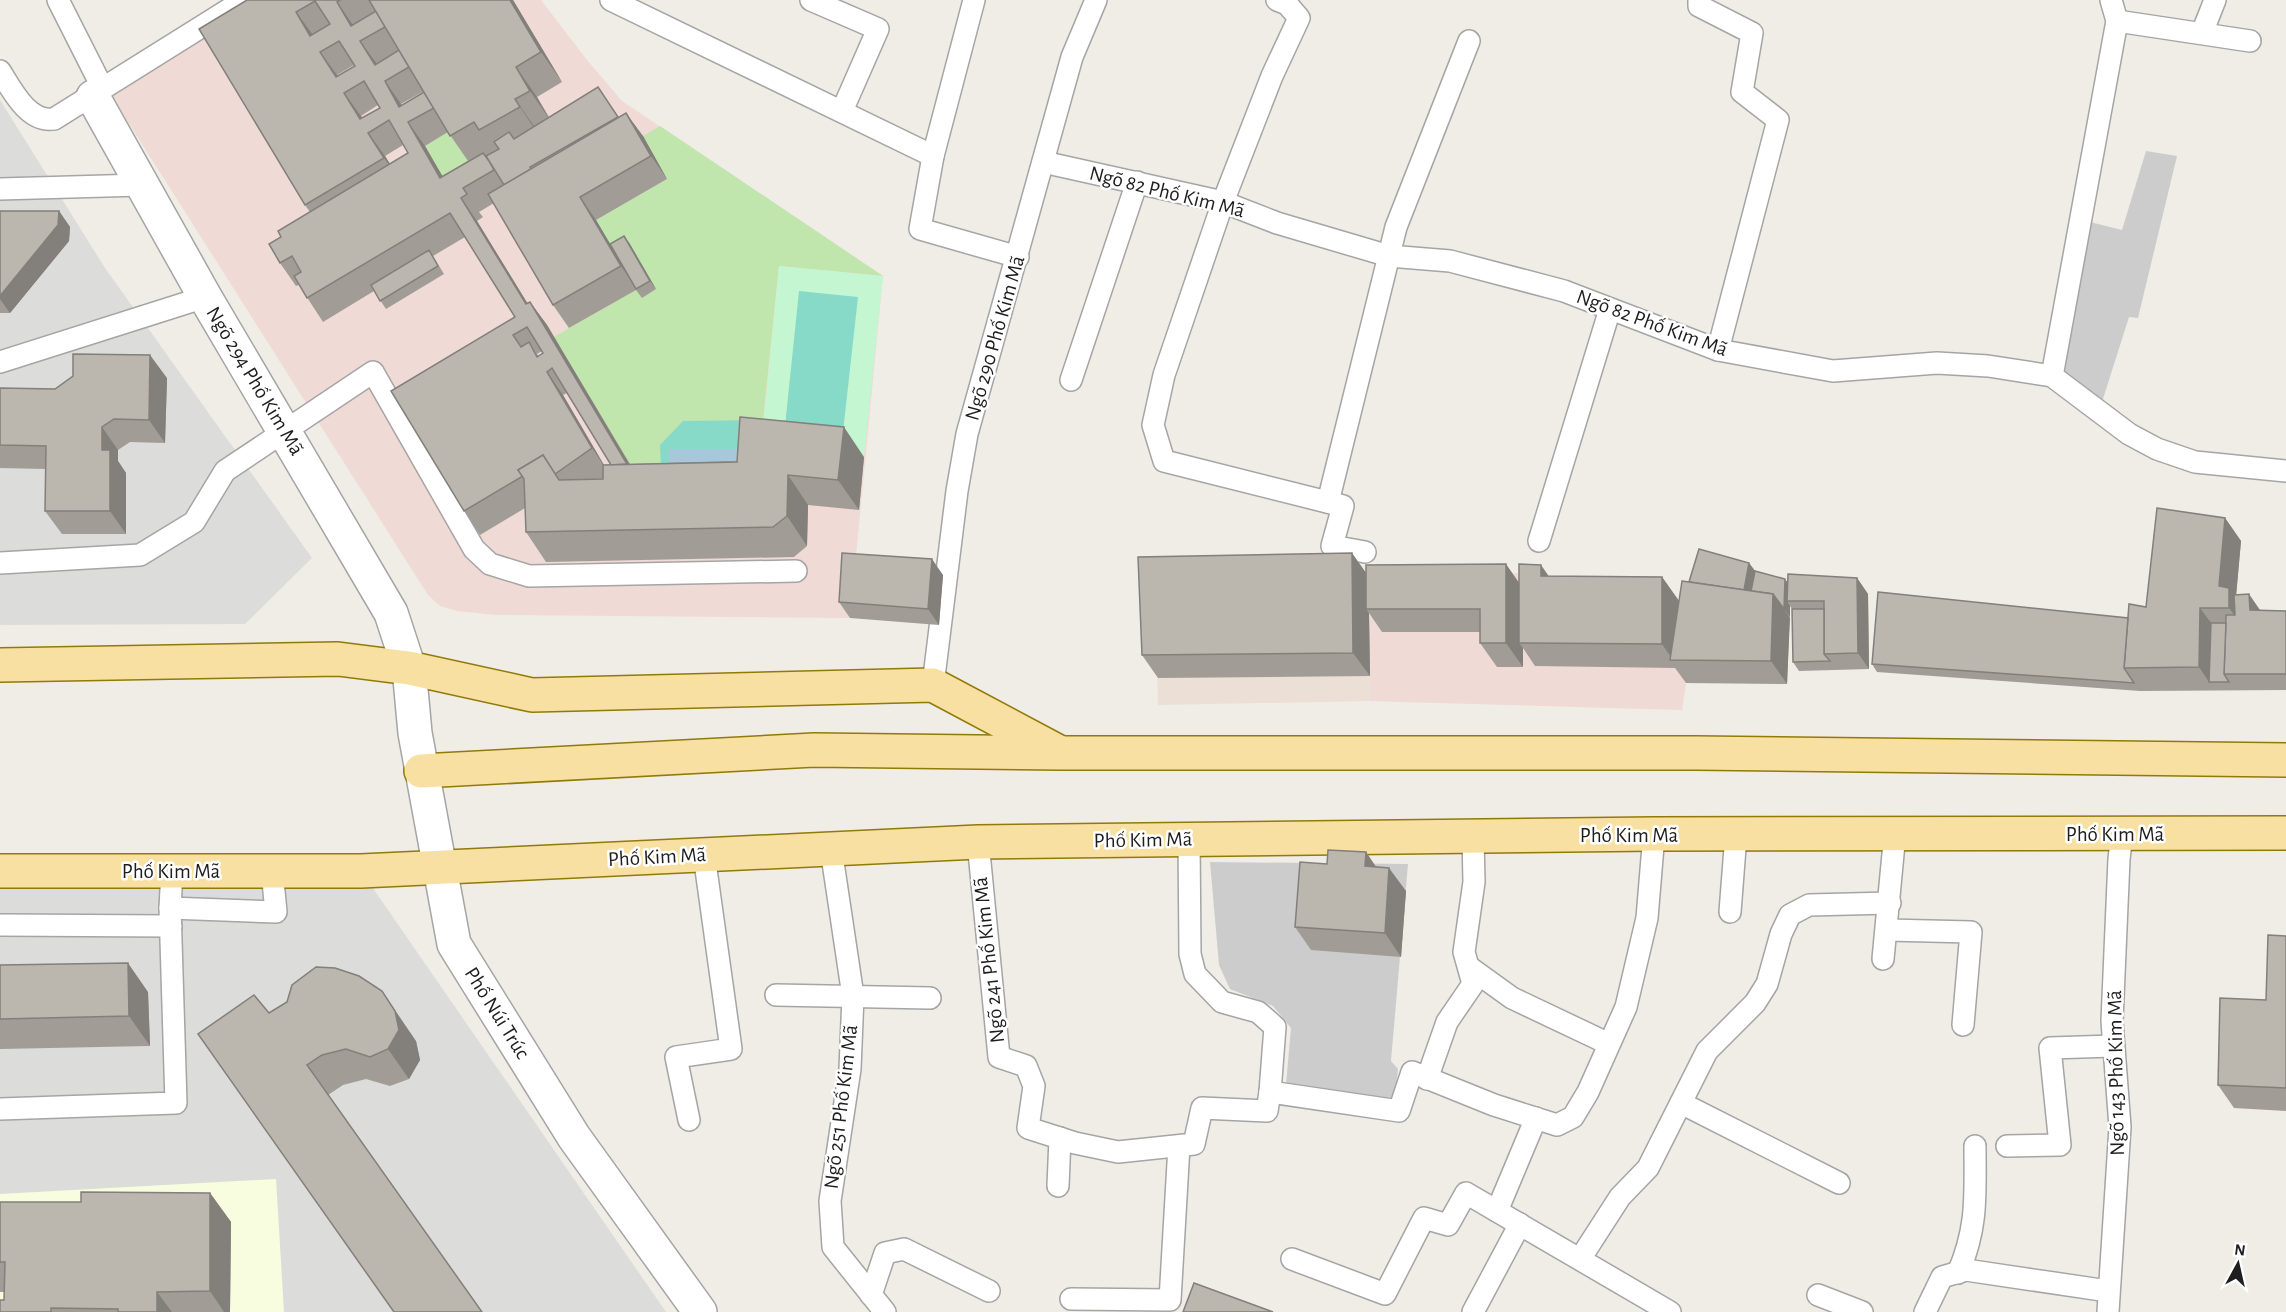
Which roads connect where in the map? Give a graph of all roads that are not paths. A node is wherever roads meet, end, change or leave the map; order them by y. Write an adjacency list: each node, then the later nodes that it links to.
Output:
1 (58, 0): 16 (lane)
2 (244, 0): 16 (lane)
3 (611, 0): 17 (lane)
4 (812, 0): 17 (lane)
5 (974, 0): 18 (lane)
6 (1096, 0): 19 (lane, Ngõ 290 Phố Kim Mã)
7 (1277, 0): 23 (lane)
8 (1699, 0): 28 (lane)
9 (2111, 0): 11 (lane)
10 (2215, 0): 12 (lane)
11 (2117, 21): 12 (lane); 30 (lane)
12 (2202, 33): 14 (lane)
13 (1469, 41): 24 (lane)
14 (2250, 41)
15 (0, 71): 16 (lane)
16 (98, 93): 21 (street, Ngõ 294 Phố Kim Mã)
17 (842, 111): 18 (lane)
18 (933, 156): 25 (lane)
19 (1043, 162): 20 (lane, Ngõ 82 Phố Kim Mã); 25 (lane, Ngõ 290 Phố Kim Mã)
20 (1137, 182): 23 (lane, Ngõ 82 Phố Kim Mã); 31 (lane)
21 (141, 185): 22 (lane); 26 (street, Ngõ 294 Phố Kim Mã)
22 (0, 189)
23 (1223, 202): 24 (lane, Ngõ 82 Phố Kim Mã); 34 (lane)
24 (1389, 256): 27 (lane, Ngõ 82 Phố Kim Mã); 34 (lane)
25 (1018, 257): 41 (lane, Ngõ 290 Phố Kim Mã)
26 (205, 297): 29 (lane); 32 (street, Ngõ 294 Phố Kim Mã)
27 (1610, 309): 28 (lane, Ngõ 82 Phố Kim Mã); 35 (lane)
28 (1719, 350): 30 (lane, Ngõ 82 Phố Kim Mã)
29 (0, 362)
30 (2052, 376): 33 (lane, Ngõ 82 Phố Kim Mã)
31 (1071, 380)
32 (284, 431): 37 (lane); 38 (lane); 40 (street, Ngõ 294 Phố Kim Mã)
33 (2286, 471)
34 (1328, 502): 36 (lane)
35 (1539, 541)
36 (1365, 552)
37 (0, 563)
38 (796, 571)
39 (0, 665): 40 (main road)
40 (409, 668): 41 (main road); 44 (street, Phố Núi Trúc)
41 (933, 685): 42 (main road)
42 (1061, 753): 43 (main road); 44 (main road)
43 (2286, 760)
44 (421, 771): 55 (street, Phố Núi Trúc)
45 (2286, 832): 48 (main road, Phố Kim Mã)
46 (1895, 833): 48 (main road, Phố Kim Mã); 49 (main road, Phố Kim Mã); 59 (lane)
47 (1654, 834): 49 (main road, Phố Kim Mã); 50 (main road, Phố Kim Mã); 70 (lane)
48 (2122, 834): 71 (lane, Ngõ 143 Phố Kim Mã)
49 (1736, 835): 60 (lane)
50 (1473, 836): 51 (main road, Phố Kim Mã); 65 (lane)
51 (1189, 839): 52 (main road, Phố Kim Mã); 73 (lane)
52 (978, 842): 53 (main road, Phố Kim Mã); 78 (lane, Ngõ 241 Phố Kim Mã)
53 (831, 849): 54 (main road, Phố Kim Mã); 67 (lane, Ngõ 251 Phố Kim Mã)
54 (704, 855): 55 (main road, Phố Kim Mã); 77 (lane)
55 (438, 867): 57 (main road, Phố Kim Mã); 94 (street, Phố Núi Trúc)
56 (172, 871): 57 (main road, Phố Kim Mã); 58 (main road, Phố Kim Mã); 61 (lane)
57 (272, 871): 61 (lane)
58 (0, 872)
59 (1890, 903): 63 (lane); 74 (lane)
60 (1730, 912)
61 (170, 917): 62 (lane); 75 (lane)
62 (0, 925)
63 (1887, 930): 64 (lane); 69 (lane)
64 (1883, 959)
65 (1469, 967): 70 (lane); 72 (lane)
66 (776, 994): 67 (lane)
67 (853, 996): 68 (lane); 90 (lane, Ngõ 251 Phố Kim Mã)
68 (930, 998)
69 (1963, 1026)
70 (1609, 1044): 76 (lane)
71 (2113, 1047): 81 (lane); 93 (lane, Ngõ 143 Phố Kim Mã)
72 (1427, 1078): 73 (lane); 76 (lane)
73 (1270, 1092): 79 (lane)
74 (1682, 1103): 82 (lane); 87 (lane)
75 (0, 1109)
76 (1536, 1118): 84 (lane)
77 (690, 1119)
78 (1059, 1138): 79 (lane); 83 (lane)
79 (1179, 1146): 92 (lane)
80 (1975, 1146): 88 (lane)
81 (2007, 1146)
82 (1839, 1183)
83 (1058, 1186)
84 (1497, 1211): 85 (lane); 86 (lane)
85 (1520, 1224): 87 (lane); 96 (lane)
86 (1292, 1259)
87 (1580, 1259): 97 (lane)
88 (1958, 1273): 93 (lane); 99 (lane)
89 (989, 1291): 90 (lane)
90 (871, 1295): 95 (lane, Ngõ 251 Phố Kim Mã)
91 (1818, 1295): 98 (lane)
92 (1071, 1299)
93 (2108, 1302)
94 (700, 1312)
95 (885, 1312)
96 (1473, 1312)
97 (1670, 1312)
98 (1862, 1312)
99 (1925, 1312)

